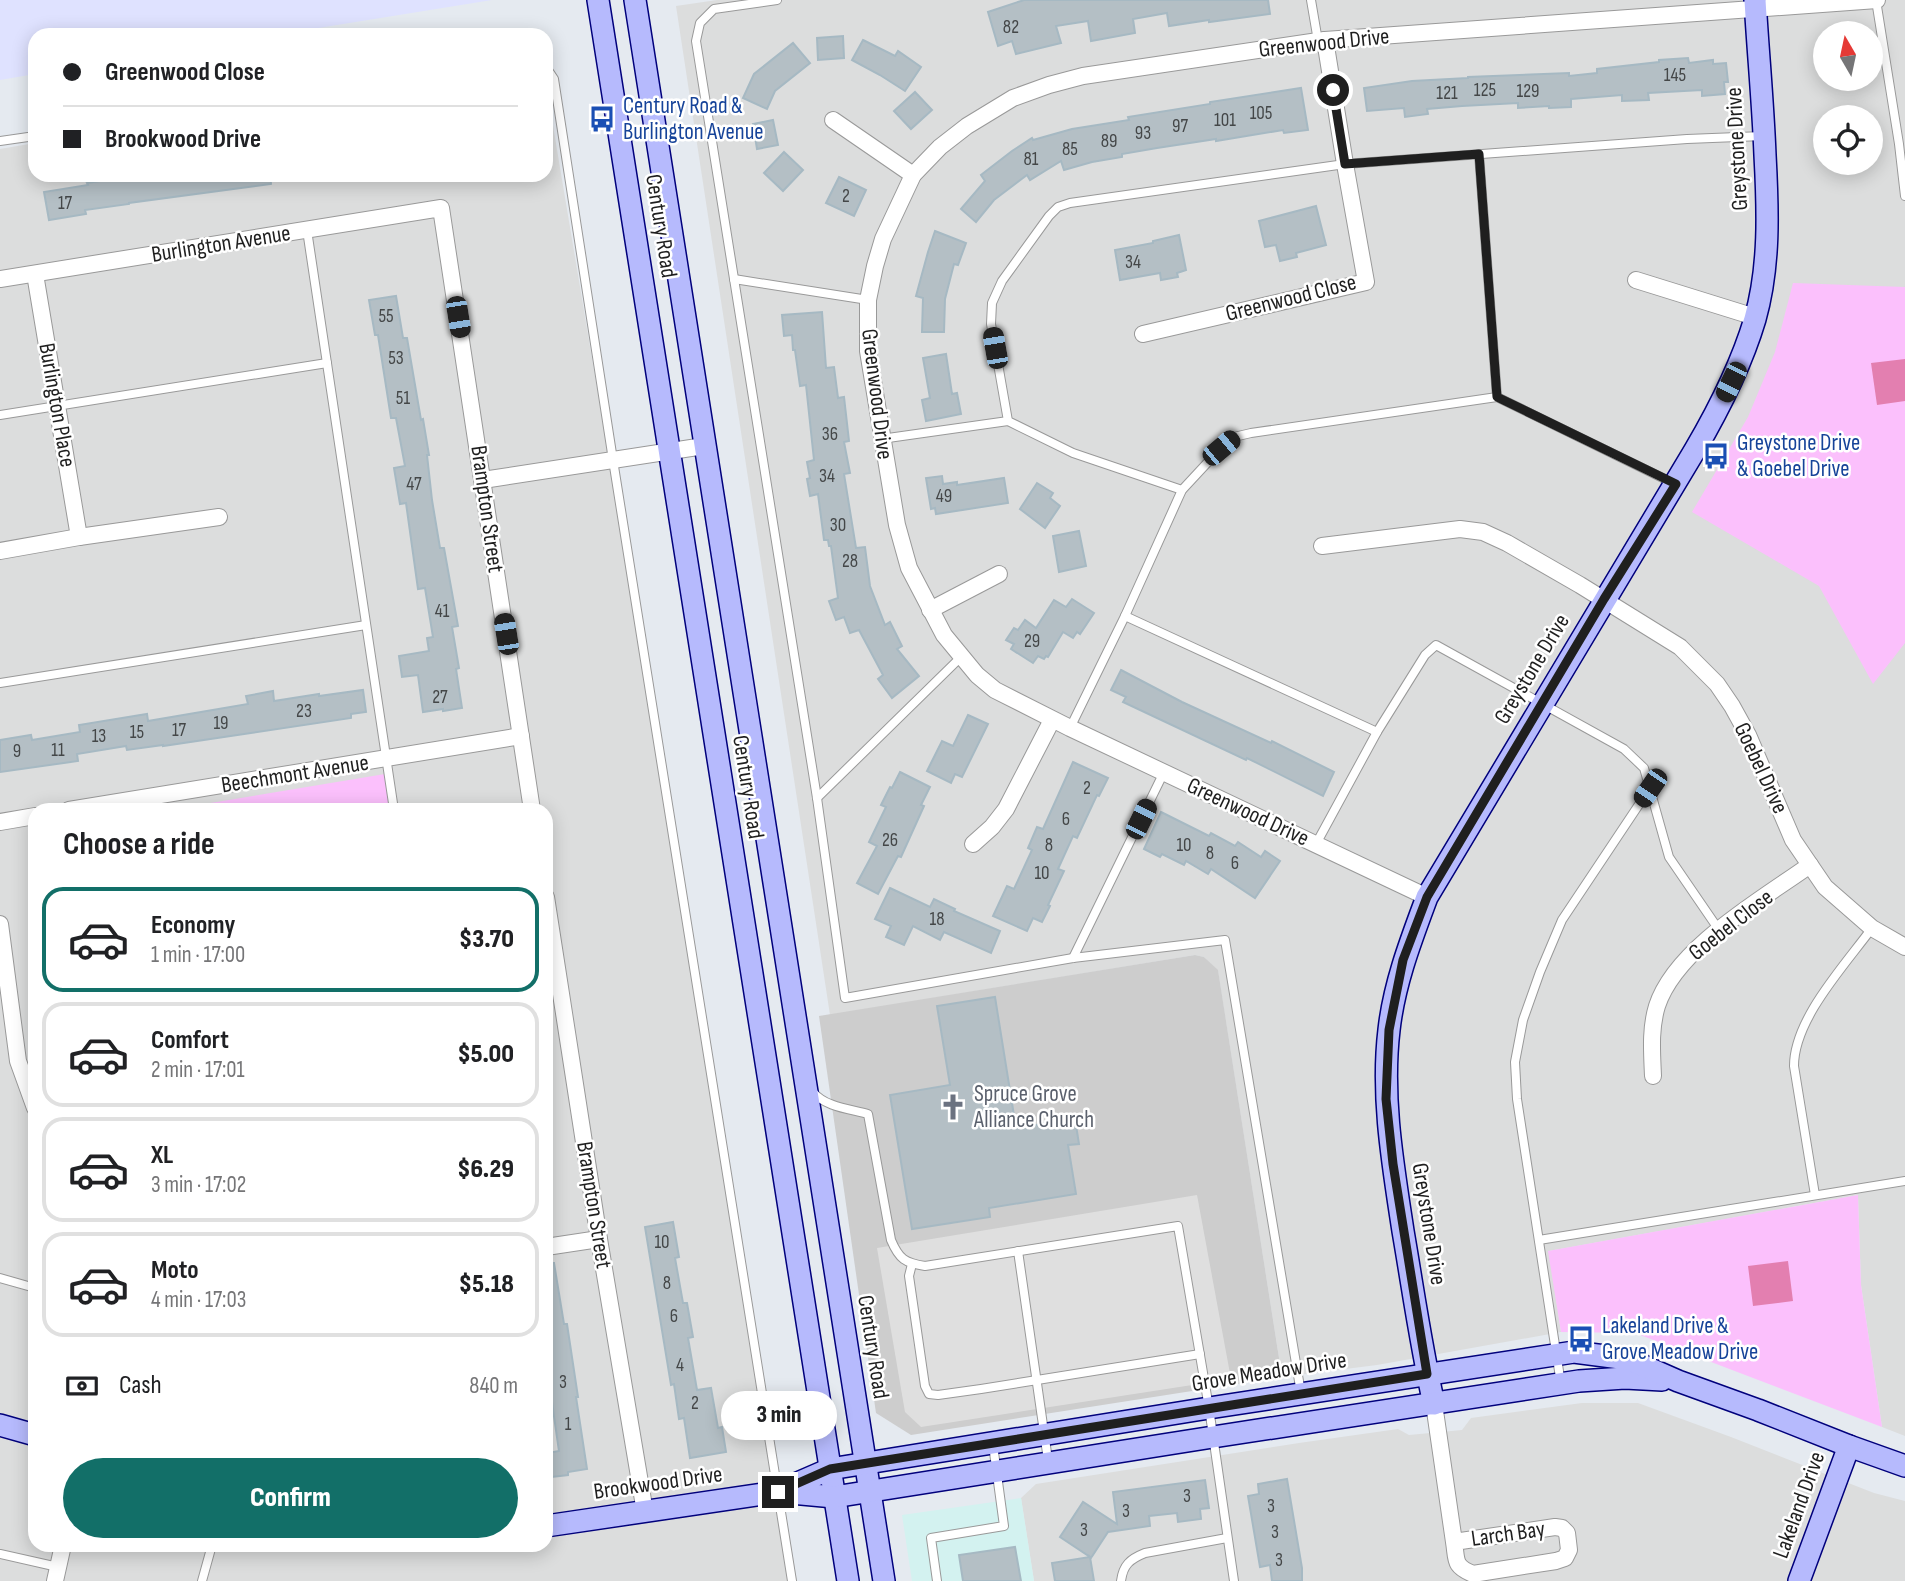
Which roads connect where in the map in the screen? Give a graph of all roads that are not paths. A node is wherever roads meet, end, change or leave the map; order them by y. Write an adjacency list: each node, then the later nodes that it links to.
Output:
1 (598, 0): 33 (street, Century Road)
2 (635, 0): 32 (street, Century Road)
3 (777, 0): 21 (lane)
4 (1311, 0): 7 (lane)
5 (1877, 0): 6 (street, Greenwood Drive); 16 (lane)
6 (1755, 4): 7 (street, Greenwood Drive); 10 (street, Greystone Drive)
7 (1322, 41): 14 (street, Greenwood Close); 15 (street, Greenwood Drive)
8 (553, 77): 34 (lane)
9 (833, 120): 15 (street)
10 (1764, 136): 13 (lane); 24 (street, Greystone Drive)
11 (28, 137): 12 (lane)
12 (0, 141)
13 (1479, 154): 14 (lane); 27 (lane)
14 (1345, 164): 25 (street, Greenwood Close); 30 (lane)
15 (913, 175): 23 (street, Greenwood Drive)
16 (1905, 196)
17 (441, 208): 18 (street, Burlington Avenue); 35 (street, Brampton Street)
18 (307, 230): 19 (street, Burlington Avenue); 26 (lane)
19 (35, 274): 20 (street, Burlington Avenue); 28 (street, Burlington Place)
20 (0, 279)
21 (734, 279): 23 (lane); 57 (lane)
22 (1636, 280): 24 (street)
23 (868, 300): 31 (street, Greenwood Drive)
24 (1755, 317): 36 (street, Greystone Drive)
25 (1143, 334)
26 (327, 363): 28 (lane); 46 (lane)
27 (1497, 397): 36 (lane); 37 (lane)
28 (57, 406): 29 (lane); 39 (street, Burlington Place)
29 (0, 415)
30 (1008, 421): 31 (lane); 37 (lane)
31 (881, 439): 44 (street, Greenwood Drive)
32 (704, 446): 33 (street); 75 (street, Century Road)
33 (670, 452): 34 (street); 104 (street, Century Road)
34 (613, 460): 35 (street); 107 (lane)
35 (484, 480): 53 (street, Brampton Street)
36 (1676, 484): 43 (street, Greystone Drive)
37 (1182, 490): 45 (lane)
38 (219, 517): 39 (street)
39 (79, 537): 41 (street)
40 (1322, 546): 43 (street, Goebel Drive)
41 (0, 551)
42 (999, 574): 44 (street)
43 (1604, 599): 49 (street, Greystone Drive); 65 (street, Goebel Drive)
44 (930, 610): 47 (street, Greenwood Drive)
45 (1125, 616): 51 (lane); 52 (lane)
46 (366, 625): 48 (lane); 54 (lane)
47 (961, 657): 50 (street, Greenwood Drive); 57 (lane)
48 (0, 683)
49 (1542, 704): 52 (lane); 56 (lane); 66 (street, Greystone Drive)
50 (1052, 720): 51 (street, Greenwood Drive); 63 (street)
51 (1070, 728): 55 (street, Greenwood Drive)
52 (1377, 732): 64 (lane)
53 (521, 736): 54 (street, Beechmont Avenue); 60 (street, Brampton Street)
54 (386, 759): 58 (street, Beechmont Avenue); 59 (lane)
55 (1164, 772): 64 (street, Greenwood Drive); 73 (lane)
56 (1650, 788): 69 (lane); 80 (lane)
57 (817, 798): 73 (lane)
58 (133, 803)
59 (393, 803)
60 (532, 803)
61 (28, 817): 62 (street)
62 (0, 822)
63 (973, 844)
64 (1316, 844): 66 (street, Greenwood Drive)
65 (1810, 865): 68 (street, Goebel Drive); 69 (street, Goebel Close)
66 (1427, 897): 88 (street, Greystone Drive)
67 (0, 924): 72 (street)
68 (1872, 928): 71 (street, Goebel Drive); 78 (lane)
69 (1719, 930): 74 (street, Goebel Close)
70 (553, 942): 79 (street, Brampton Street)
71 (1905, 947)
72 (2, 953): 76 (street)
73 (1073, 958): 92 (lane)
74 (1653, 1076)
75 (805, 1081): 83 (lane); 101 (street, Century Road)
76 (28, 1089)
77 (1905, 1181): 78 (lane)
78 (1815, 1195): 80 (lane)
79 (599, 1239): 81 (street); 109 (street, Brampton Street)
80 (1539, 1240): 87 (lane)
81 (553, 1246)
82 (1018, 1251): 83 (lane); 86 (lane); 89 (lane)
83 (912, 1264): 89 (lane)
84 (0, 1278): 85 (lane)
85 (28, 1286)
86 (1200, 1354): 89 (lane); 94 (lane)
87 (1556, 1354): 88 (street, Grove Meadow Drive); 90 (street, Grove Meadow Drive); 91 (lane)
88 (1427, 1374): 92 (street, Grove Meadow Drive); 93 (street, Greystone Drive)
89 (1037, 1381): 97 (lane)
90 (1678, 1381): 91 (street, Grove Meadow Drive); 100 (street, Grove Meadow Drive)
91 (1561, 1384): 93 (street, Grove Meadow Drive)
92 (1301, 1394): 94 (street, Grove Meadow Drive)
93 (1434, 1404): 98 (street, Grove Meadow Drive); 112 (street, Larch Bay)
94 (1209, 1408): 97 (street, Grove Meadow Drive); 98 (lane)
95 (0, 1425): 96 (street)
96 (28, 1433)
97 (1045, 1434): 99 (street, Grove Meadow Drive); 102 (lane)
98 (1213, 1437): 102 (street, Grove Meadow Drive); 111 (lane)
99 (993, 1442): 101 (street, Grove Meadow Drive); 105 (lane)
100 (1849, 1446): 103 (street, Grove Meadow Drive); 124 (street, Lakeland Drive)
101 (865, 1463): 104 (street, Grove Meadow Drive); 106 (street, Century Road)
102 (1049, 1463): 105 (street, Grove Meadow Drive)
103 (1905, 1466)
104 (830, 1469): 107 (street, Brookwood Drive); 108 (street, Century Road)
105 (997, 1471): 106 (street, Grove Meadow Drive); 121 (lane)
106 (870, 1491): 108 (street, Grove Meadow Drive); 120 (street, Century Road)
107 (778, 1492): 108 (street, Brookwood Drive); 109 (street, Brookwood Drive); 118 (lane)
108 (834, 1497): 119 (street, Century Road)
109 (645, 1512): 110 (street, Brookwood Drive)
110 (553, 1525)
111 (1227, 1538): 122 (lane); 123 (lane)
112 (1454, 1542): 112 (street, Larch Bay)
113 (62, 1552): 116 (street)
114 (210, 1552): 117 (lane)
115 (0, 1554): 116 (lane)
116 (57, 1574)
117 (202, 1581)
118 (792, 1581)
119 (848, 1581)
120 (884, 1581)
121 (937, 1581)
122 (1121, 1581)
123 (1234, 1581)
124 (1799, 1581)

